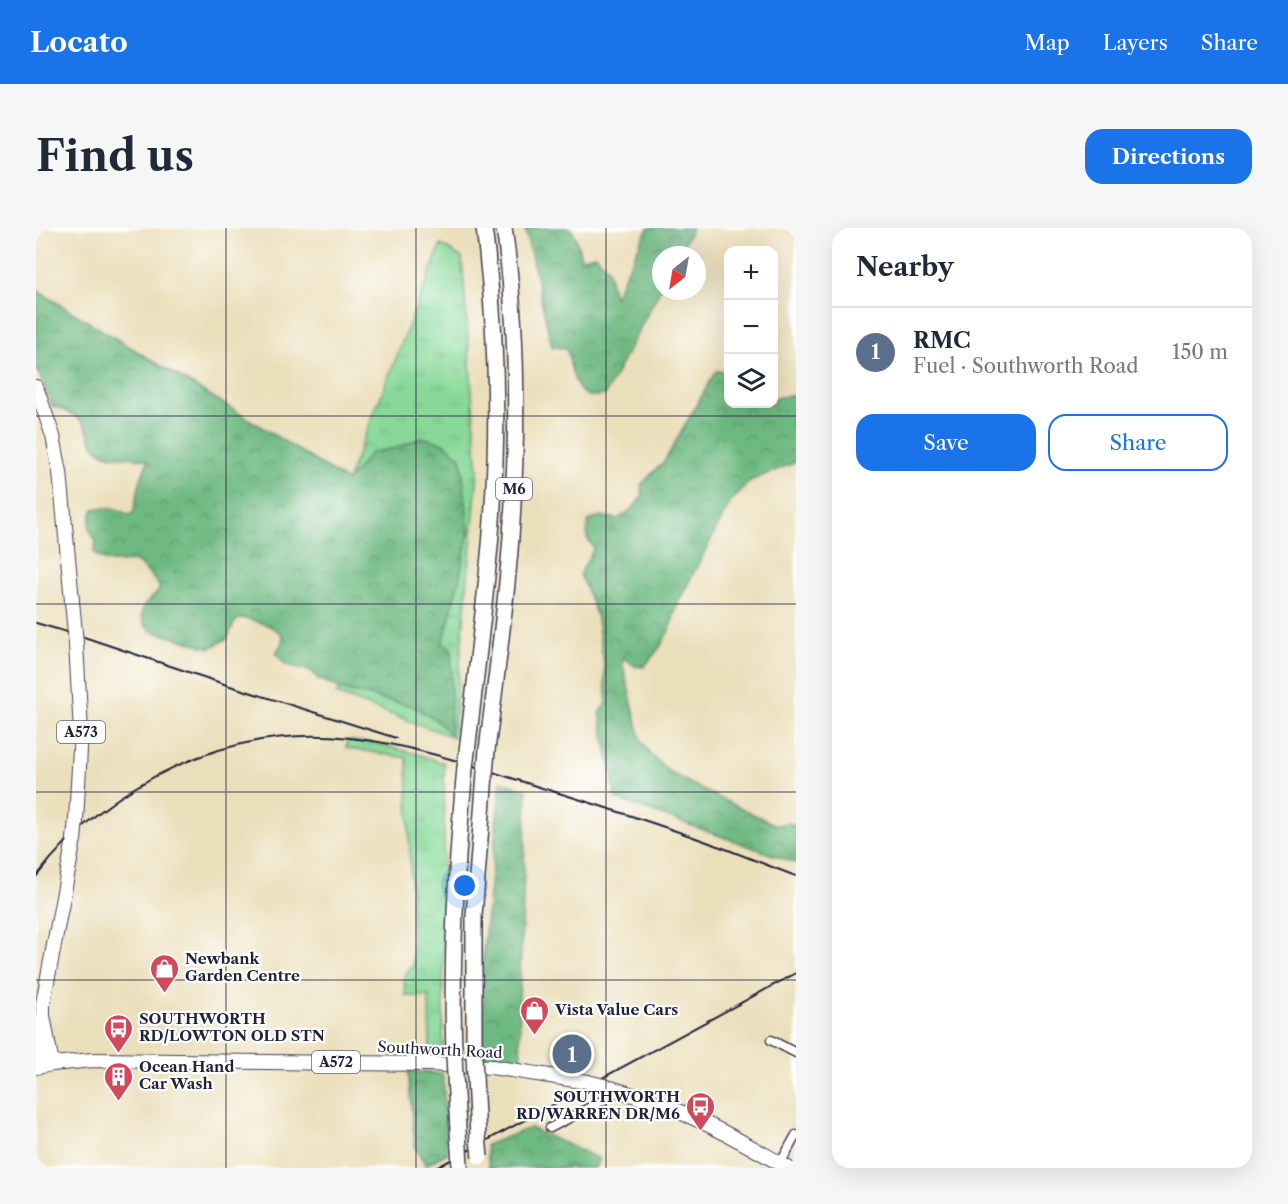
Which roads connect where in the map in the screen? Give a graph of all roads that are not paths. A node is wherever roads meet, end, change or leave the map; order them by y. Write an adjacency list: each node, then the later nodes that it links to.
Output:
1 (484, 228): 14 (highway, M6, bridge)
2 (504, 228): 12 (highway, M6, bridge)
3 (36, 387): 4 (main road, A573, bridge)
4 (43, 1016): 7 (main road, A573); 8 (main road, A573)
5 (771, 1040): 6 (street)
6 (796, 1053)
7 (52, 1064): 8 (main road, Southworth Road / A572); 9 (main road, Southworth Road / A572, bridge)
8 (37, 1067)
9 (608, 1087): 10 (street); 13 (main road, Southworth Road / A572)
10 (550, 1128)
11 (796, 1135): 13 (street)
12 (480, 1162)
13 (784, 1166)
14 (460, 1168)

